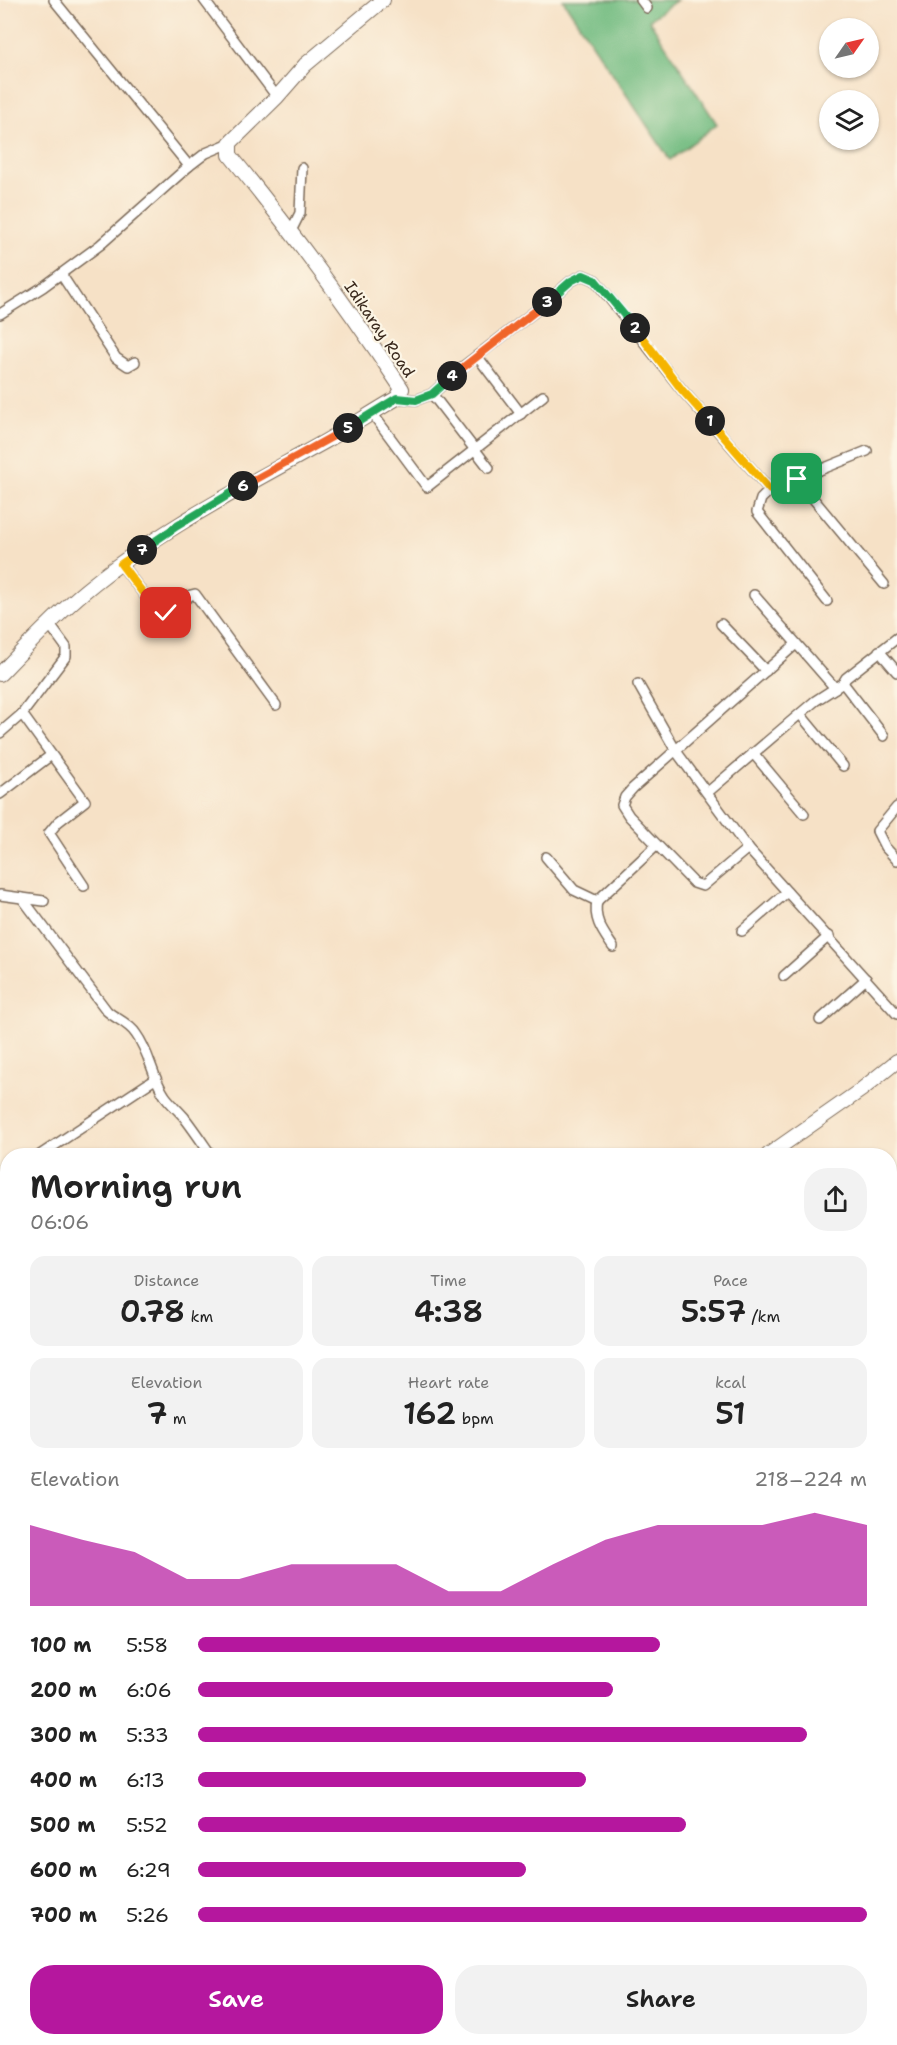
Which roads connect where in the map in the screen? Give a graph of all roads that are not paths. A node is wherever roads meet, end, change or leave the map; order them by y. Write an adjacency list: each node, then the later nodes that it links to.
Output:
1 (54, 0): 6 (street)
2 (204, 0): 4 (street)
3 (383, 0): 4 (street)
4 (278, 97): 5 (street)
5 (230, 143): 6 (street); 8 (street, Idikaray Road)
6 (189, 166): 9 (street)
7 (302, 168): 8 (street)
8 (291, 231): 15 (street, Idikaray Road)
9 (61, 274): 10 (street); 12 (street)
10 (0, 314)
11 (477, 356): 13 (street); 17 (street); 22 (street)
12 (135, 362)
13 (432, 394): 15 (street); 18 (street)
14 (543, 396): 17 (street)
15 (397, 398): 16 (street, Idikaray Road)
16 (372, 413): 18 (street); 23 (street, Idikaray Road)
17 (521, 414): 18 (street)
18 (475, 450): 20 (street)
19 (867, 451): 21 (street)
20 (489, 468)
21 (797, 479): 22 (street); 24 (street)
22 (770, 490): 26 (street)
23 (121, 564): 28 (street, Idikaray Road); 37 (street)
24 (884, 584)
25 (754, 596): 30 (street)
26 (827, 601)
27 (721, 624): 32 (street)
28 (50, 625): 34 (street, Idikaray Road); 38 (street)
29 (897, 638): 31 (street)
30 (796, 644): 32 (street); 36 (street)
31 (879, 651): 33 (street); 36 (street)
32 (766, 671): 42 (street)
33 (897, 672)
34 (0, 674)
35 (638, 684): 42 (street)
36 (839, 686): 39 (street); 41 (street)
37 (276, 705)
38 (22, 714): 40 (street); 44 (street)
39 (800, 714): 43 (street); 45 (street)
40 (0, 733)
41 (884, 736)
42 (676, 751): 46 (street); 50 (street)
43 (753, 753): 46 (street); 49 (street)
44 (50, 756): 47 (street); 54 (street)
45 (843, 766)
46 (708, 792): 51 (street)
47 (0, 794)
48 (897, 807): 53 (street)
49 (804, 814)
50 (656, 846): 51 (street); 59 (street)
51 (748, 848): 55 (street)
52 (546, 858): 59 (street)
53 (897, 860)
54 (84, 886)
55 (787, 892): 60 (street); 61 (street)
56 (0, 895): 57 (street)
57 (22, 898): 58 (street); 68 (street)
58 (44, 901)
59 (597, 901): 62 (street)
60 (742, 931)
61 (829, 936): 63 (street); 64 (street)
62 (613, 947)
63 (784, 976)
64 (866, 979): 65 (street); 66 (street)
65 (897, 1014)
66 (820, 1020)
67 (897, 1060): 71 (street)
68 (155, 1079): 69 (street); 70 (street)
69 (51, 1148)
70 (207, 1148)
71 (778, 1148)

